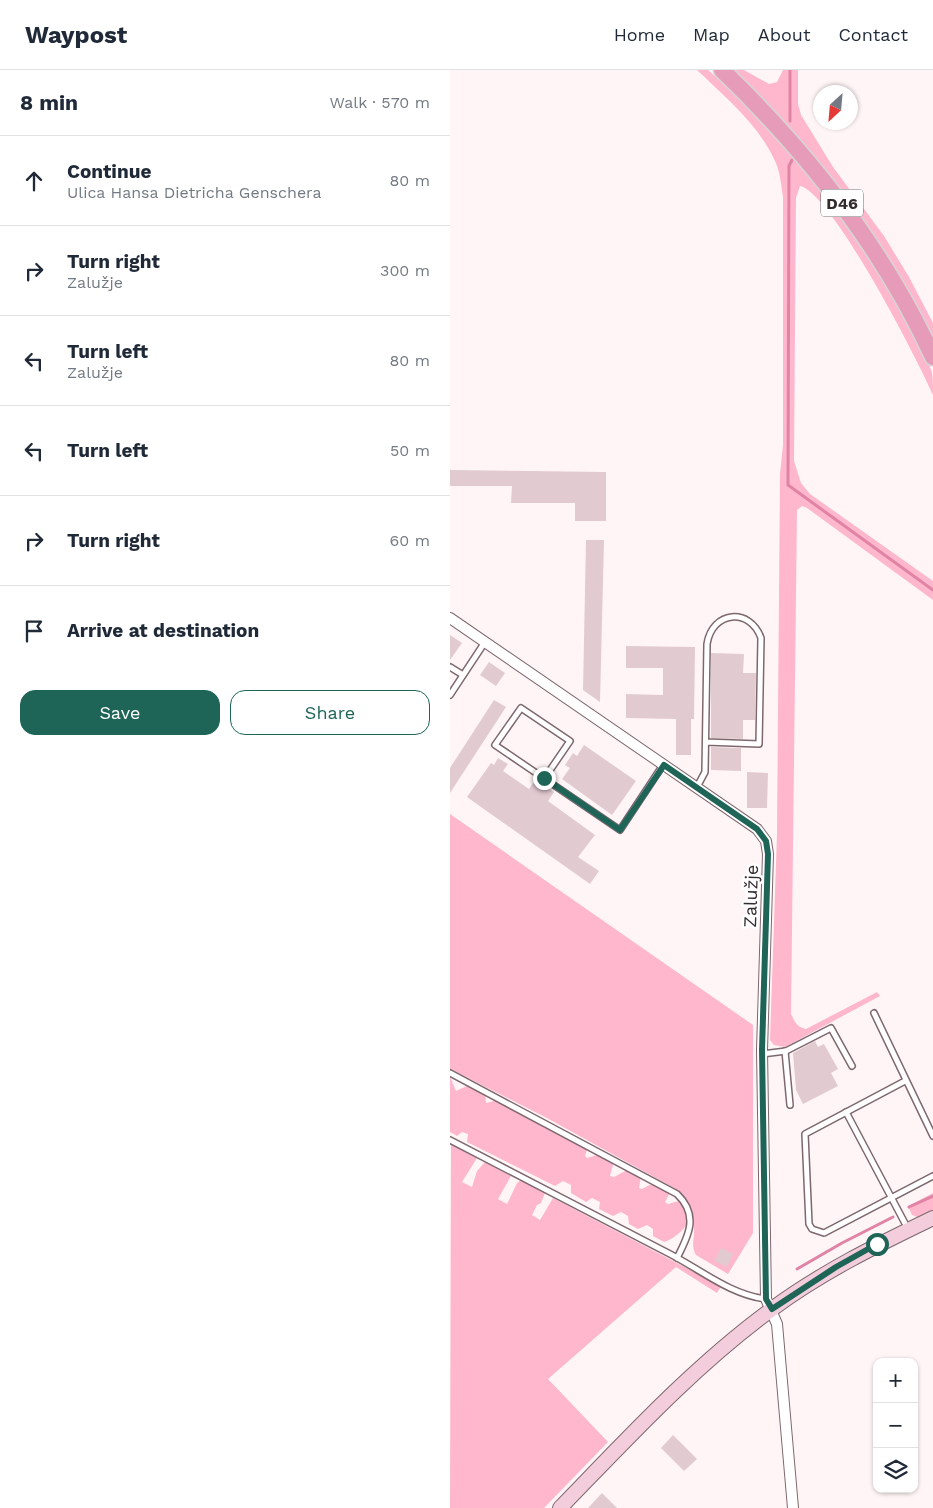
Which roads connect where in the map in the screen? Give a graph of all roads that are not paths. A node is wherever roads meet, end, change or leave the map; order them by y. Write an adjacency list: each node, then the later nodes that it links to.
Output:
1 (722, 70): 2 (main road, D46)
2 (933, 357)
3 (450, 618): 4 (street, Zalužje)
4 (485, 642): 6 (lane); 9 (street, Zalužje)
5 (450, 667): 6 (lane)
6 (463, 676): 7 (lane)
7 (450, 695)
8 (706, 742): 8 (lane); 11 (lane)
9 (664, 765): 10 (lane); 11 (street, Zalužje)
10 (544, 778): 10 (lane)
11 (697, 788): 14 (street, Zalužje)
12 (874, 1013): 17 (lane)
13 (785, 1051): 14 (lane); 15 (lane); 18 (lane)
14 (762, 1054): 27 (street, Zalužje)
15 (852, 1066)
16 (450, 1073): 26 (lane)
17 (906, 1081): 19 (lane); 20 (lane)
18 (790, 1104)
19 (846, 1112): 23 (lane); 23 (lane)
20 (933, 1136)
21 (450, 1140): 26 (lane)
22 (933, 1176): 23 (lane)
23 (890, 1197): 25 (lane)
24 (933, 1218): 25 (main road)
25 (908, 1230): 27 (main road)
26 (677, 1258): 27 (lane)
27 (769, 1304): 28 (main road); 29 (street, Zalužje)
28 (560, 1508)
29 (793, 1508)

